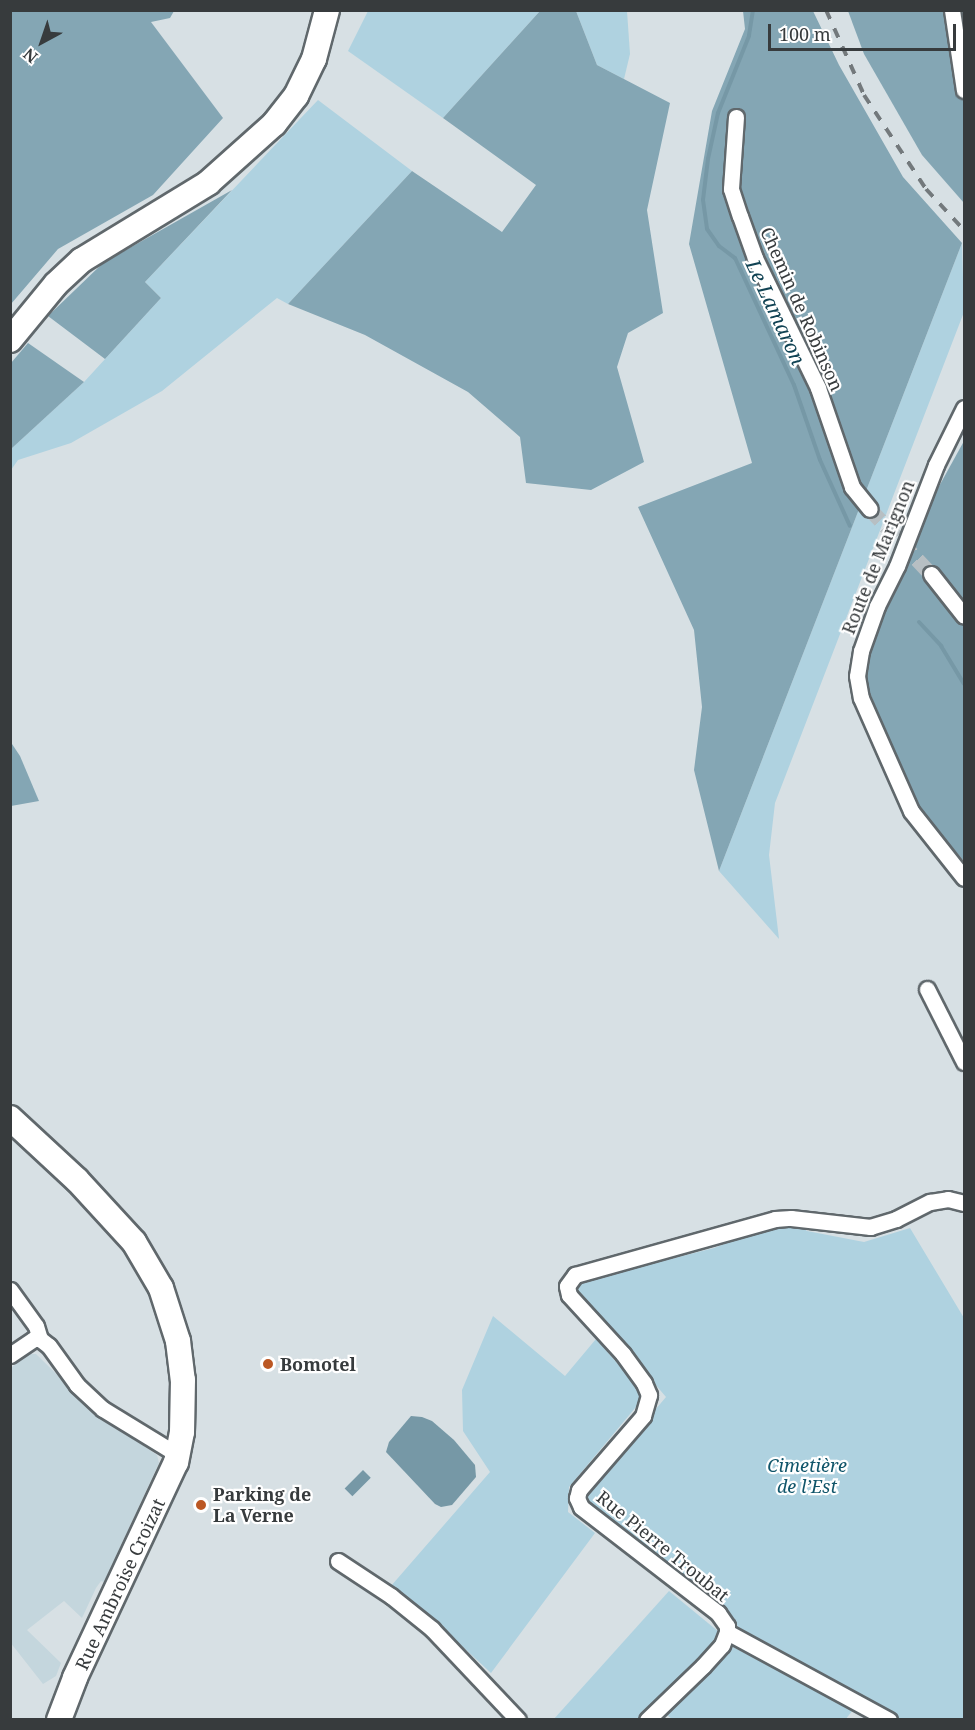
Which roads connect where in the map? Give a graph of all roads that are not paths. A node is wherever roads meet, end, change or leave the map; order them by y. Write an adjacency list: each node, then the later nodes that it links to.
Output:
1 (327, 10): 5 (main road)
2 (952, 10): 3 (street)
3 (964, 90)
4 (736, 117): 7 (street, Chemin de Robinson)
5 (10, 340)
6 (964, 408): 10 (street, Route de Marignon)
7 (870, 509)
8 (931, 574): 9 (street)
9 (964, 616)
10 (964, 878)
11 (927, 989): 12 (street)
12 (964, 1062)
13 (10, 1118): 18 (main road, Rue Ambroise Croizat)
14 (964, 1203): 20 (street, Rue Pierre Troubat)
15 (10, 1290): 16 (street)
16 (40, 1339): 17 (street); 18 (street)
17 (10, 1355)
18 (178, 1452): 21 (main road, Rue Ambroise Croizat)
19 (338, 1561): 22 (street)
20 (727, 1632): 23 (street); 24 (street, Rue Pierre Troubat)
21 (59, 1719)
22 (518, 1719)
23 (647, 1719)
24 (890, 1719)

